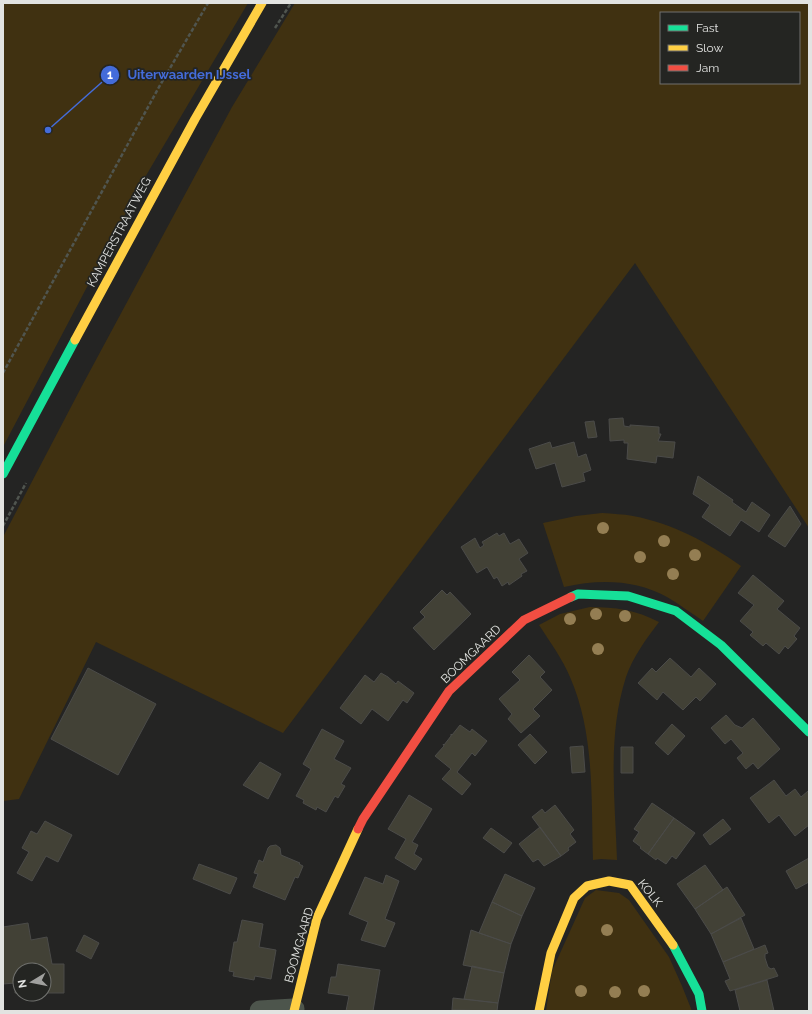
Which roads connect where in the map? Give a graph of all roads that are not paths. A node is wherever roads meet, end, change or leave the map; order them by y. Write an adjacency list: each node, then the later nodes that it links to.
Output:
1 (262, 3): 2 (street, KAMPERSTRAATWEG)
2 (3, 474)
3 (809, 732): 4 (street, BOOMGAARD)
4 (294, 1010): 5 (street)
5 (260, 1011)
6 (539, 1011): 7 (street, KOLK)
7 (702, 1011)

